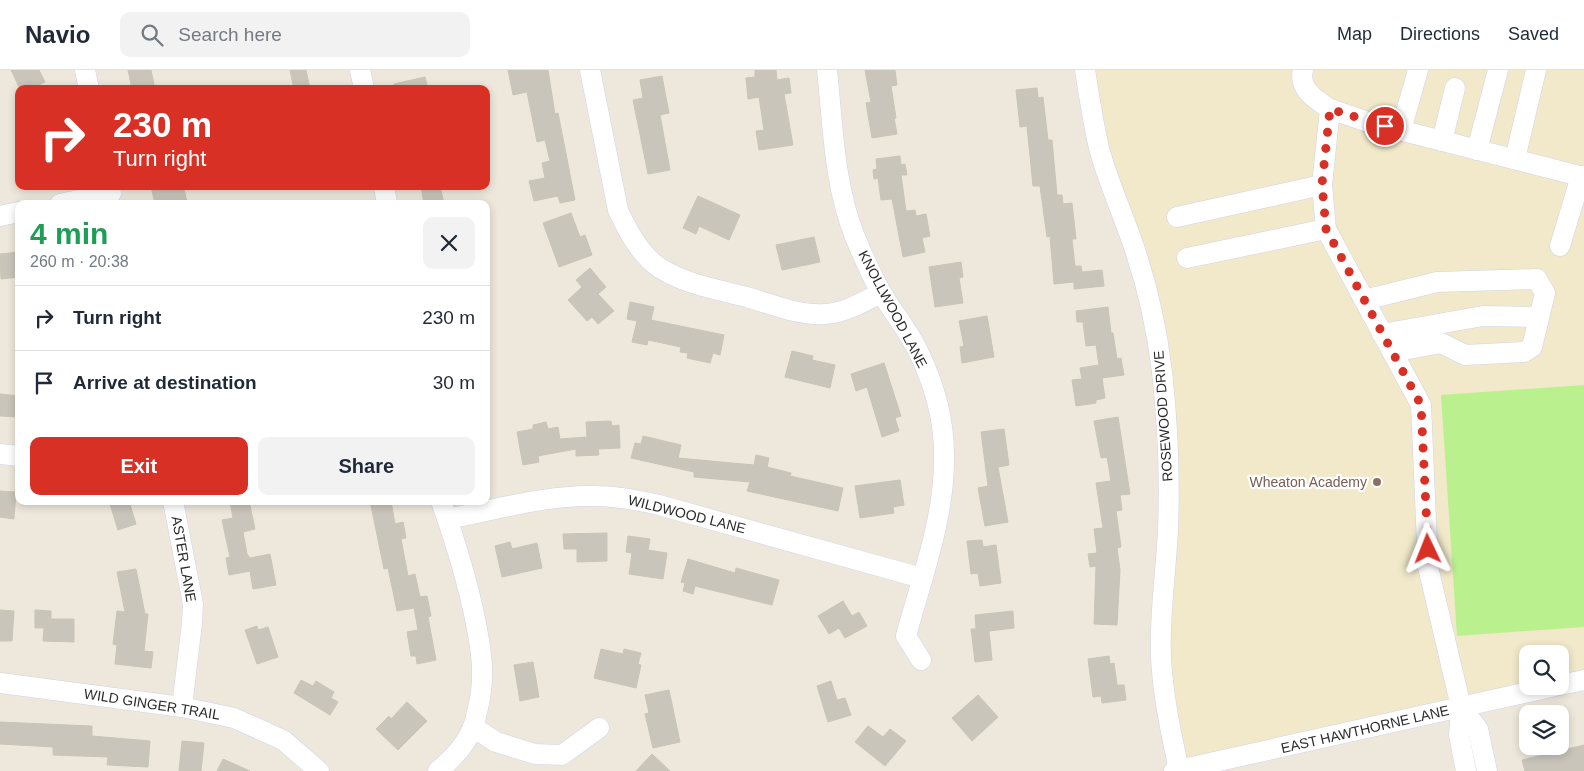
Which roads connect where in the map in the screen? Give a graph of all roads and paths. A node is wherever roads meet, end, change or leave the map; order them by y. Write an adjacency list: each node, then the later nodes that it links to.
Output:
1 (85, 70): 10 (street)
2 (360, 70): 11 (street)
3 (590, 70): 28 (street)
4 (827, 70): 28 (street, KNOLLWOOD LANE)
5 (1085, 70): 49 (street, ROSEWOOD DRIVE)
6 (1303, 70): 13 (street)
7 (1418, 70): 14 (street)
8 (1498, 70): 16 (street)
9 (1536, 70): 17 (street)
10 (89, 85)
11 (363, 85)
12 (1455, 88): 15 (street)
13 (1330, 109): 14 (street); 19 (street)
14 (1401, 130): 15 (street)
15 (1442, 141): 16 (street)
16 (1477, 150): 17 (street)
17 (1515, 159): 18 (street)
18 (1582, 176): 26 (street)
19 (1322, 184): 24 (street); 25 (street)
20 (111, 194): 21 (street)
21 (80, 200)
22 (15, 213): 23 (street)
23 (0, 216)
24 (1177, 217)
25 (1326, 229): 27 (street); 29 (street)
26 (1560, 246)
27 (1187, 258)
28 (881, 293): 39 (street, KNOLLWOOD LANE)
29 (1364, 300): 30 (street); 31 (street)
30 (1539, 317): 31 (street); 32 (street)
31 (1382, 334): 32 (street)
32 (1392, 352): 46 (street)
33 (0, 454): 34 (street)
34 (15, 456)
35 (174, 505): 45 (street, ASTER LANE)
36 (489, 505): 38 (street, WILDWOOD LANE)
37 (490, 505): 39 (street, WILDWOOD LANE)
38 (444, 510): 47 (street)
39 (922, 578): 40 (street, KNOLLWOOD LANE)
40 (921, 660)
41 (1584, 680): 43 (street)
42 (0, 683): 45 (street, WILD GINGER TRAIL)
43 (1569, 683)
44 (1519, 694): 46 (street, EAST HAWTHORNE LANE)
45 (182, 707): 50 (street, WILD GINGER TRAIL)
46 (1461, 707): 49 (street, EAST HAWTHORNE LANE); 52 (street); 53 (street)
47 (473, 727): 48 (street); 51 (street)
48 (599, 728)
49 (1177, 770)
50 (319, 771)
51 (438, 771)
52 (1466, 771)
53 (1487, 771)

